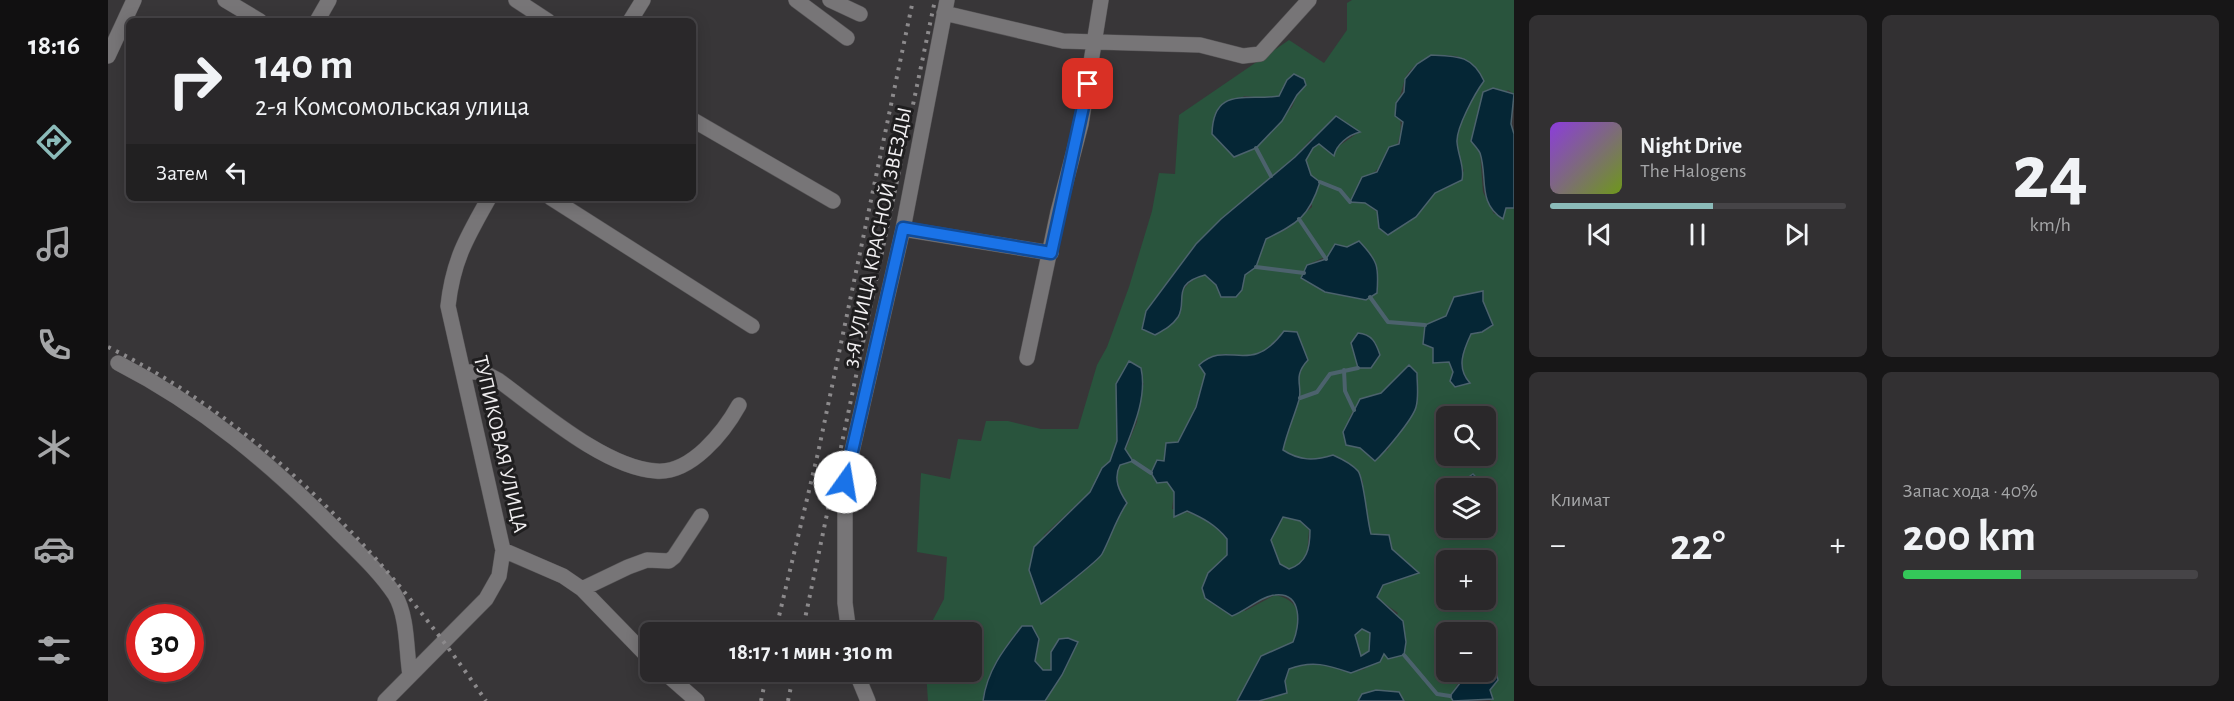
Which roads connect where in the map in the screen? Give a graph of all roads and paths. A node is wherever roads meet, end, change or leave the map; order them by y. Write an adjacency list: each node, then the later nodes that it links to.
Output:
1 (134, 0): 19 (street)
2 (225, 0): 12 (street)
3 (329, 0): 13 (street)
4 (516, 0): 14 (street)
5 (643, 0): 15 (street)
6 (796, 0): 16 (street)
7 (831, 0): 11 (street); 16 (street)
8 (1101, 0): 18 (street)
9 (1309, 0): 18 (street)
10 (946, 6): 18 (street); 24 (street, 3-Я УЛИЦА КРАСНОЙ ЗВЕЗДЫ)
11 (860, 14)
12 (255, 18)
13 (319, 18)
14 (543, 18)
15 (632, 18)
16 (820, 18): 17 (street)
17 (847, 38)
18 (1096, 43): 25 (street)
19 (108, 56)
20 (696, 122): 23 (street)
21 (487, 201): 29 (street, ТУПИКОВАЯ УЛИЦА)
22 (556, 201): 26 (street)
23 (833, 201)
24 (903, 228): 25 (street); 34 (street, 3-Я УЛИЦА КРАСНОЙ ЗВЕЗДЫ)
25 (1051, 253): 27 (street)
26 (752, 326)
27 (1028, 358)
28 (118, 363): 36 (street)
29 (463, 372): 30 (street); 32 (street, ТУПИКОВАЯ УЛИЦА)
30 (739, 405)
31 (701, 516): 33 (street)
32 (503, 550): 33 (street); 36 (street, ТУПИКОВАЯ УЛИЦА)
33 (582, 589): 35 (street)
34 (848, 622)
35 (640, 649)
36 (410, 675): 39 (street, ТУПИКОВАЯ УЛИЦА)
37 (675, 682): 41 (street)
38 (860, 682): 42 (street)
39 (401, 694): 40 (street, ТУПИКОВАЯ УЛИЦА)
40 (385, 701)
41 (697, 701)
42 (868, 701)

